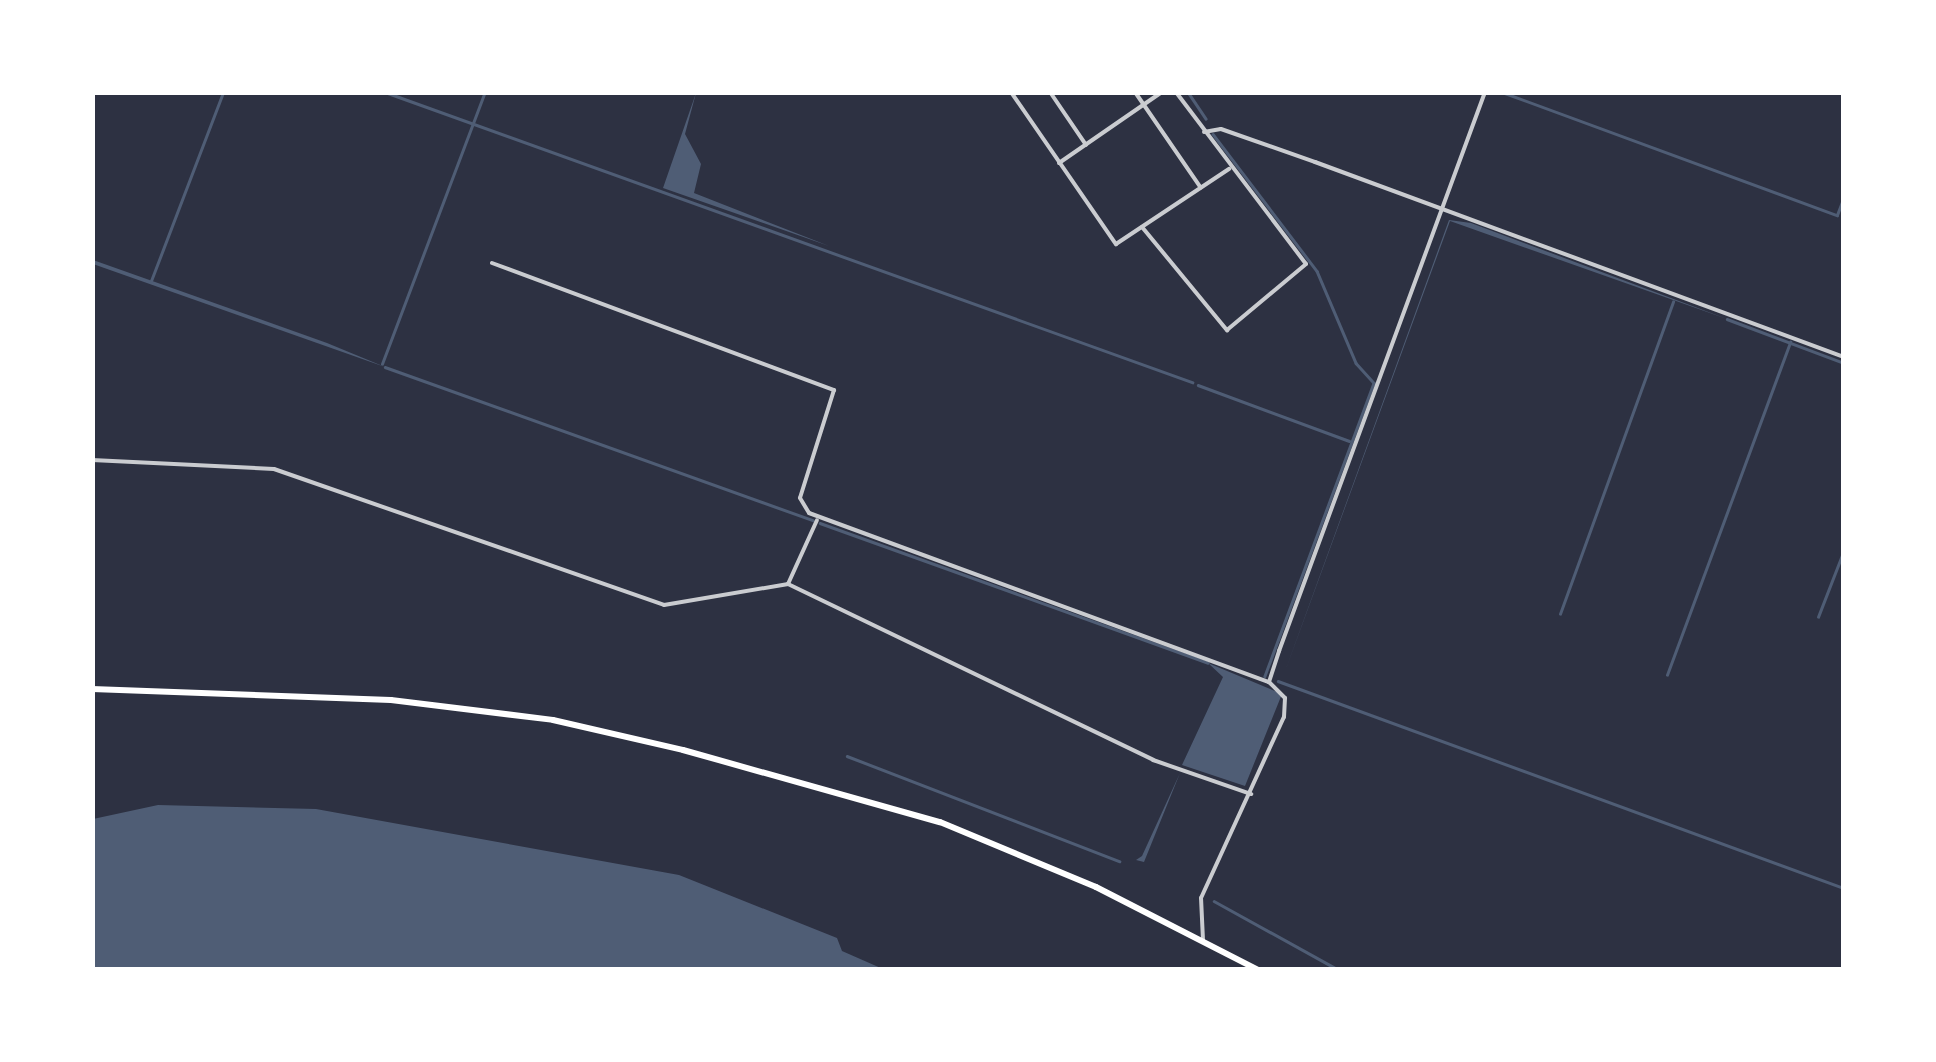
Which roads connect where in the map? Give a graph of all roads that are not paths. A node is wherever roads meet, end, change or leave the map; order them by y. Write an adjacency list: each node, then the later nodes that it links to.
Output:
1 (1011, 92): 10 (street)
2 (1050, 92): 9 (street)
3 (1134, 92): 7 (street)
4 (1162, 92): 7 (street)
5 (1176, 92): 8 (street)
6 (1485, 92): 13 (street)
7 (1143, 106): 9 (street); 12 (street)
8 (1204, 132): 11 (street); 13 (street)
9 (1086, 145): 10 (street)
10 (1059, 163): 14 (street)
11 (1229, 168): 12 (street); 14 (street)
12 (1201, 188): 14 (street)
13 (1442, 209): 16 (street); 20 (street)
14 (1142, 227)
15 (492, 263): 18 (street)
16 (1844, 357)
17 (92, 460): 19 (street)
18 (819, 518): 19 (street); 20 (street)
19 (788, 584): 22 (street)
20 (1269, 682): 22 (street)
21 (92, 688): 23 (highway)
22 (1251, 794): 23 (street)
23 (1202, 940): 24 (highway)
24 (1258, 970)

